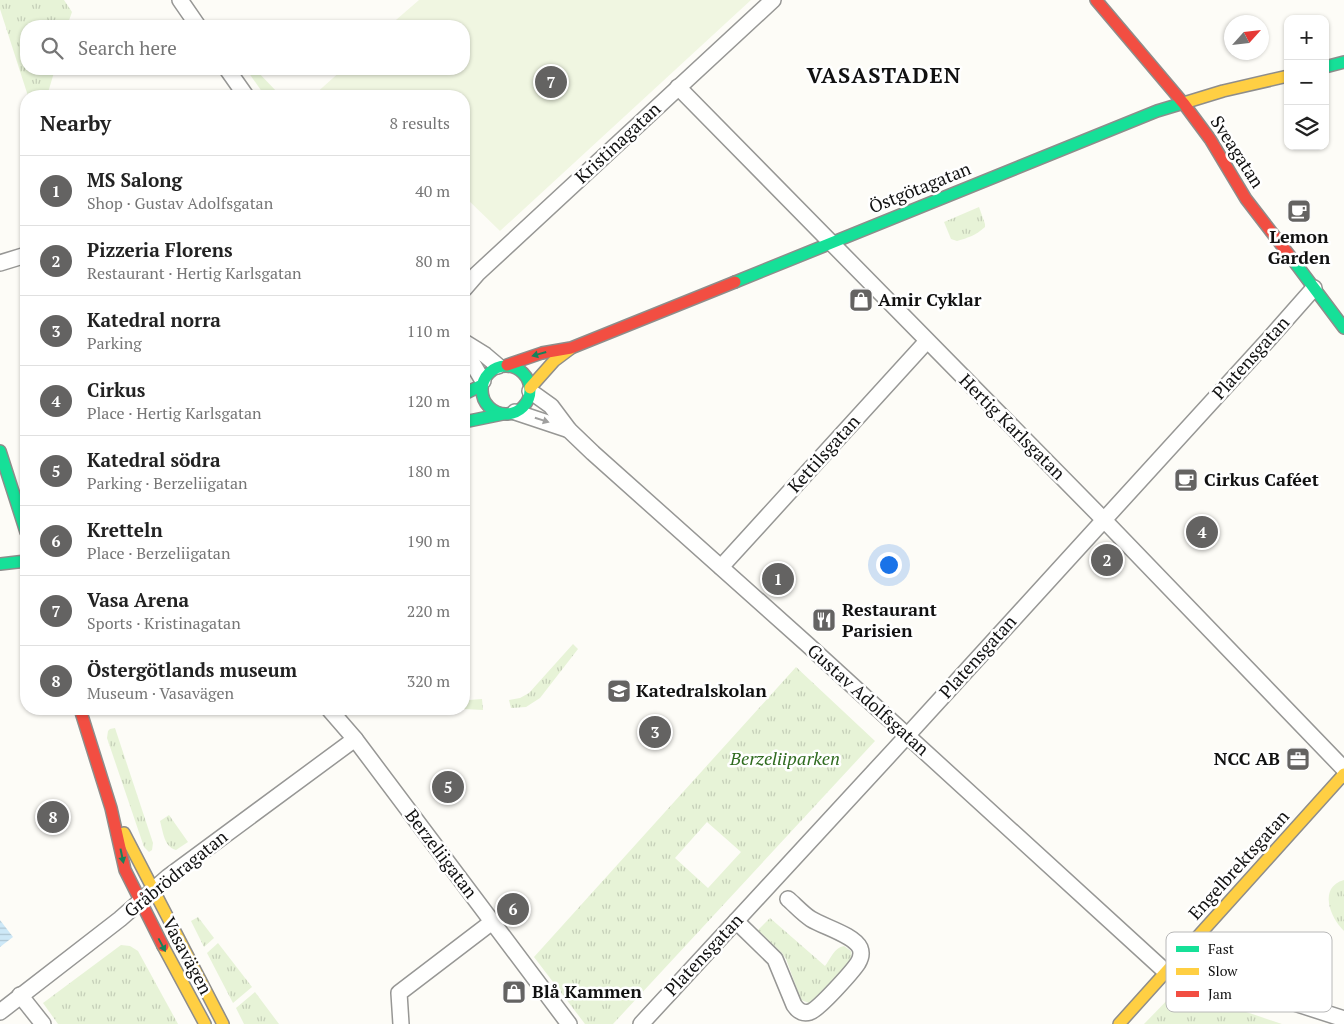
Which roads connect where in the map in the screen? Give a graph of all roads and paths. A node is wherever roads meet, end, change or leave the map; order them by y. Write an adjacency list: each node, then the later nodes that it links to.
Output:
1 (180, 0): 4 (street)
2 (773, 0): 9 (street, Kristinagatan)
3 (1096, 0): 11 (main road, Sveagatan)
4 (194, 20)
5 (1344, 62): 6 (main road)
6 (1329, 66)
7 (231, 75): 10 (street)
8 (1284, 77): 11 (main road, Östgötagatan)
9 (678, 87): 12 (street, Hertig Karlsgatan); 15 (street, Kristinagatan)
10 (242, 90)
11 (1184, 104): 12 (main road, Östgötagatan); 16 (main road, Sveagatan)
12 (832, 242): 18 (street, Hertig Karlsgatan); 20 (main road, Östgötagatan)
13 (20, 257): 14 (street)
14 (0, 263)
15 (470, 282)
16 (1314, 288): 17 (main road, Sveagatan); 31 (street, Platensgatan)
17 (1344, 328)
18 (927, 341): 31 (street, Hertig Karlsgatan); 34 (street, Kettilsgatan)
19 (470, 346): 22 (street)
20 (571, 348): 22 (main road, Östgötagatan, one-way to 22); 24 (main road, Östgötagatan)
21 (470, 360): 23 (street)
22 (503, 366): 23 (main road); 24 (main road)
23 (483, 383): 25 (main road); 26 (main road)
24 (530, 390): 26 (main road); 28 (street, Gustav Adolfsgatan)
25 (470, 391)
26 (509, 413): 27 (main road); 28 (street, Gustav Adolfsgatan, one-way to 28)
27 (470, 421)
28 (569, 430): 34 (street, Gustav Adolfsgatan)
29 (0, 451): 30 (main road)
30 (20, 513)
31 (1104, 520): 37 (street, Platensgatan); 39 (street, Hertig Karlsgatan)
32 (20, 562): 33 (main road)
33 (0, 564)
34 (721, 567): 37 (street, Gustav Adolfsgatan)
35 (82, 715): 41 (main road, Vasavägen)
36 (335, 715): 38 (street, Berzeliigatan)
37 (907, 735): 45 (street, Platensgatan); 48 (street, Gustav Adolfsgatan)
38 (356, 739): 42 (street, Gråbrödragatan); 46 (street, Berzeliigatan)
39 (1344, 769)
40 (1344, 774): 47 (main road, Engelbrektsgatan)
41 (111, 808): 42 (main road, Vasavägen); 44 (main road, Vasavägen, one-way to 44)
42 (152, 890): 44 (street, Gråbrödragatan); 55 (main road, Vasavägen)
43 (788, 898): 45 (street)
44 (140, 902): 49 (street, Gråbrödragatan); 54 (main road, Vasavägen, one-way to 54)
45 (736, 921): 58 (street, Platensgatan)
46 (492, 922): 56 (street); 57 (street, Berzeliigatan)
47 (1202, 932)
48 (1166, 972): 59 (main road, Engelbrektsgatan)
49 (20, 995): 50 (street, Gråbrödragatan); 53 (street)
50 (0, 1012)
51 (1320, 1012): 52 (street)
52 (1344, 1020)
53 (43, 1024)
54 (205, 1024)
55 (223, 1024)
56 (401, 1024)
57 (568, 1024)
58 (641, 1024)
59 (1118, 1024)

